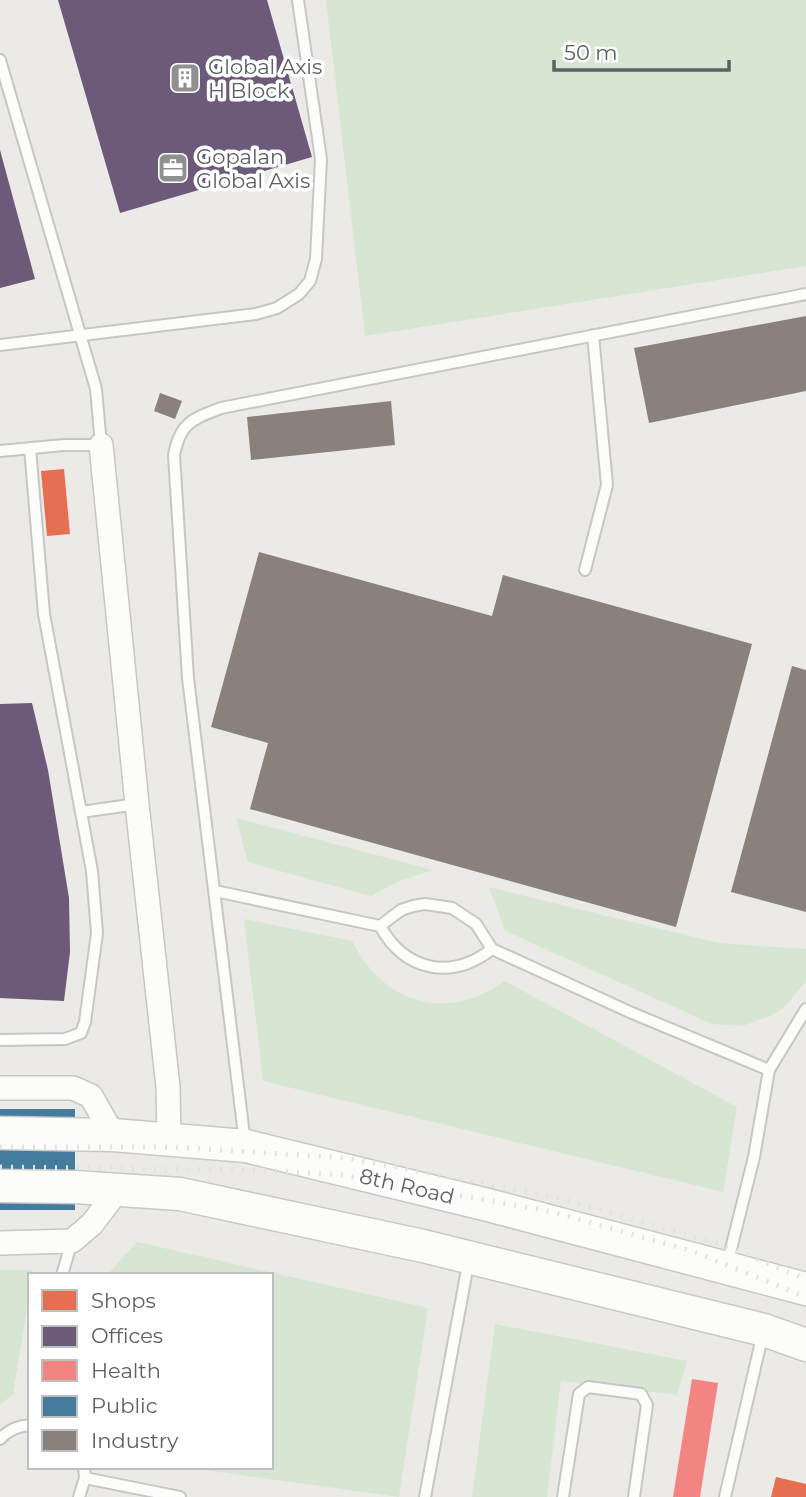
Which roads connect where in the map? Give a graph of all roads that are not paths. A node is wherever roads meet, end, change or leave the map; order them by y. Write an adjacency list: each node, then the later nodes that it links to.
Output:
1 (298, 0): 4 (lane)
2 (0, 60): 4 (lane)
3 (806, 294): 5 (lane)
4 (78, 335): 6 (lane); 7 (lane)
5 (593, 335): 10 (lane); 13 (lane)
6 (0, 345)
7 (101, 445): 8 (lane); 11 (street)
8 (30, 448): 9 (lane); 12 (lane)
9 (0, 450)
10 (585, 570)
11 (137, 804): 12 (lane); 22 (street)
12 (81, 812): 17 (lane)
13 (215, 891): 14 (lane); 23 (lane)
14 (380, 926): 15 (lane); 15 (lane)
15 (492, 949): 18 (lane)
16 (806, 1009): 18 (lane)
17 (0, 1040)
18 (769, 1070): 29 (lane)
19 (0, 1088): 21 (street)
20 (0, 1133): 21 (main road, 8th Road)
21 (113, 1135): 22 (main road, 8th Road)
22 (169, 1140): 23 (main road, 8th Road)
23 (246, 1146): 29 (main road, 8th Road)
24 (0, 1186): 25 (main road)
25 (117, 1191): 26 (street); 28 (main road)
26 (72, 1241): 27 (street); 30 (lane)
27 (0, 1243)
28 (469, 1257): 32 (main road); 39 (lane)
29 (726, 1268): 31 (main road, 8th Road)
30 (63, 1273)
31 (806, 1289)
32 (764, 1330): 33 (main road); 42 (lane)
33 (806, 1345)
34 (28, 1424): 35 (lane)
35 (0, 1438)
36 (85, 1472): 37 (lane); 38 (lane)
37 (79, 1497)
38 (180, 1497)
39 (425, 1497)
40 (563, 1497): 41 (lane)
41 (634, 1497)
42 (725, 1497)

